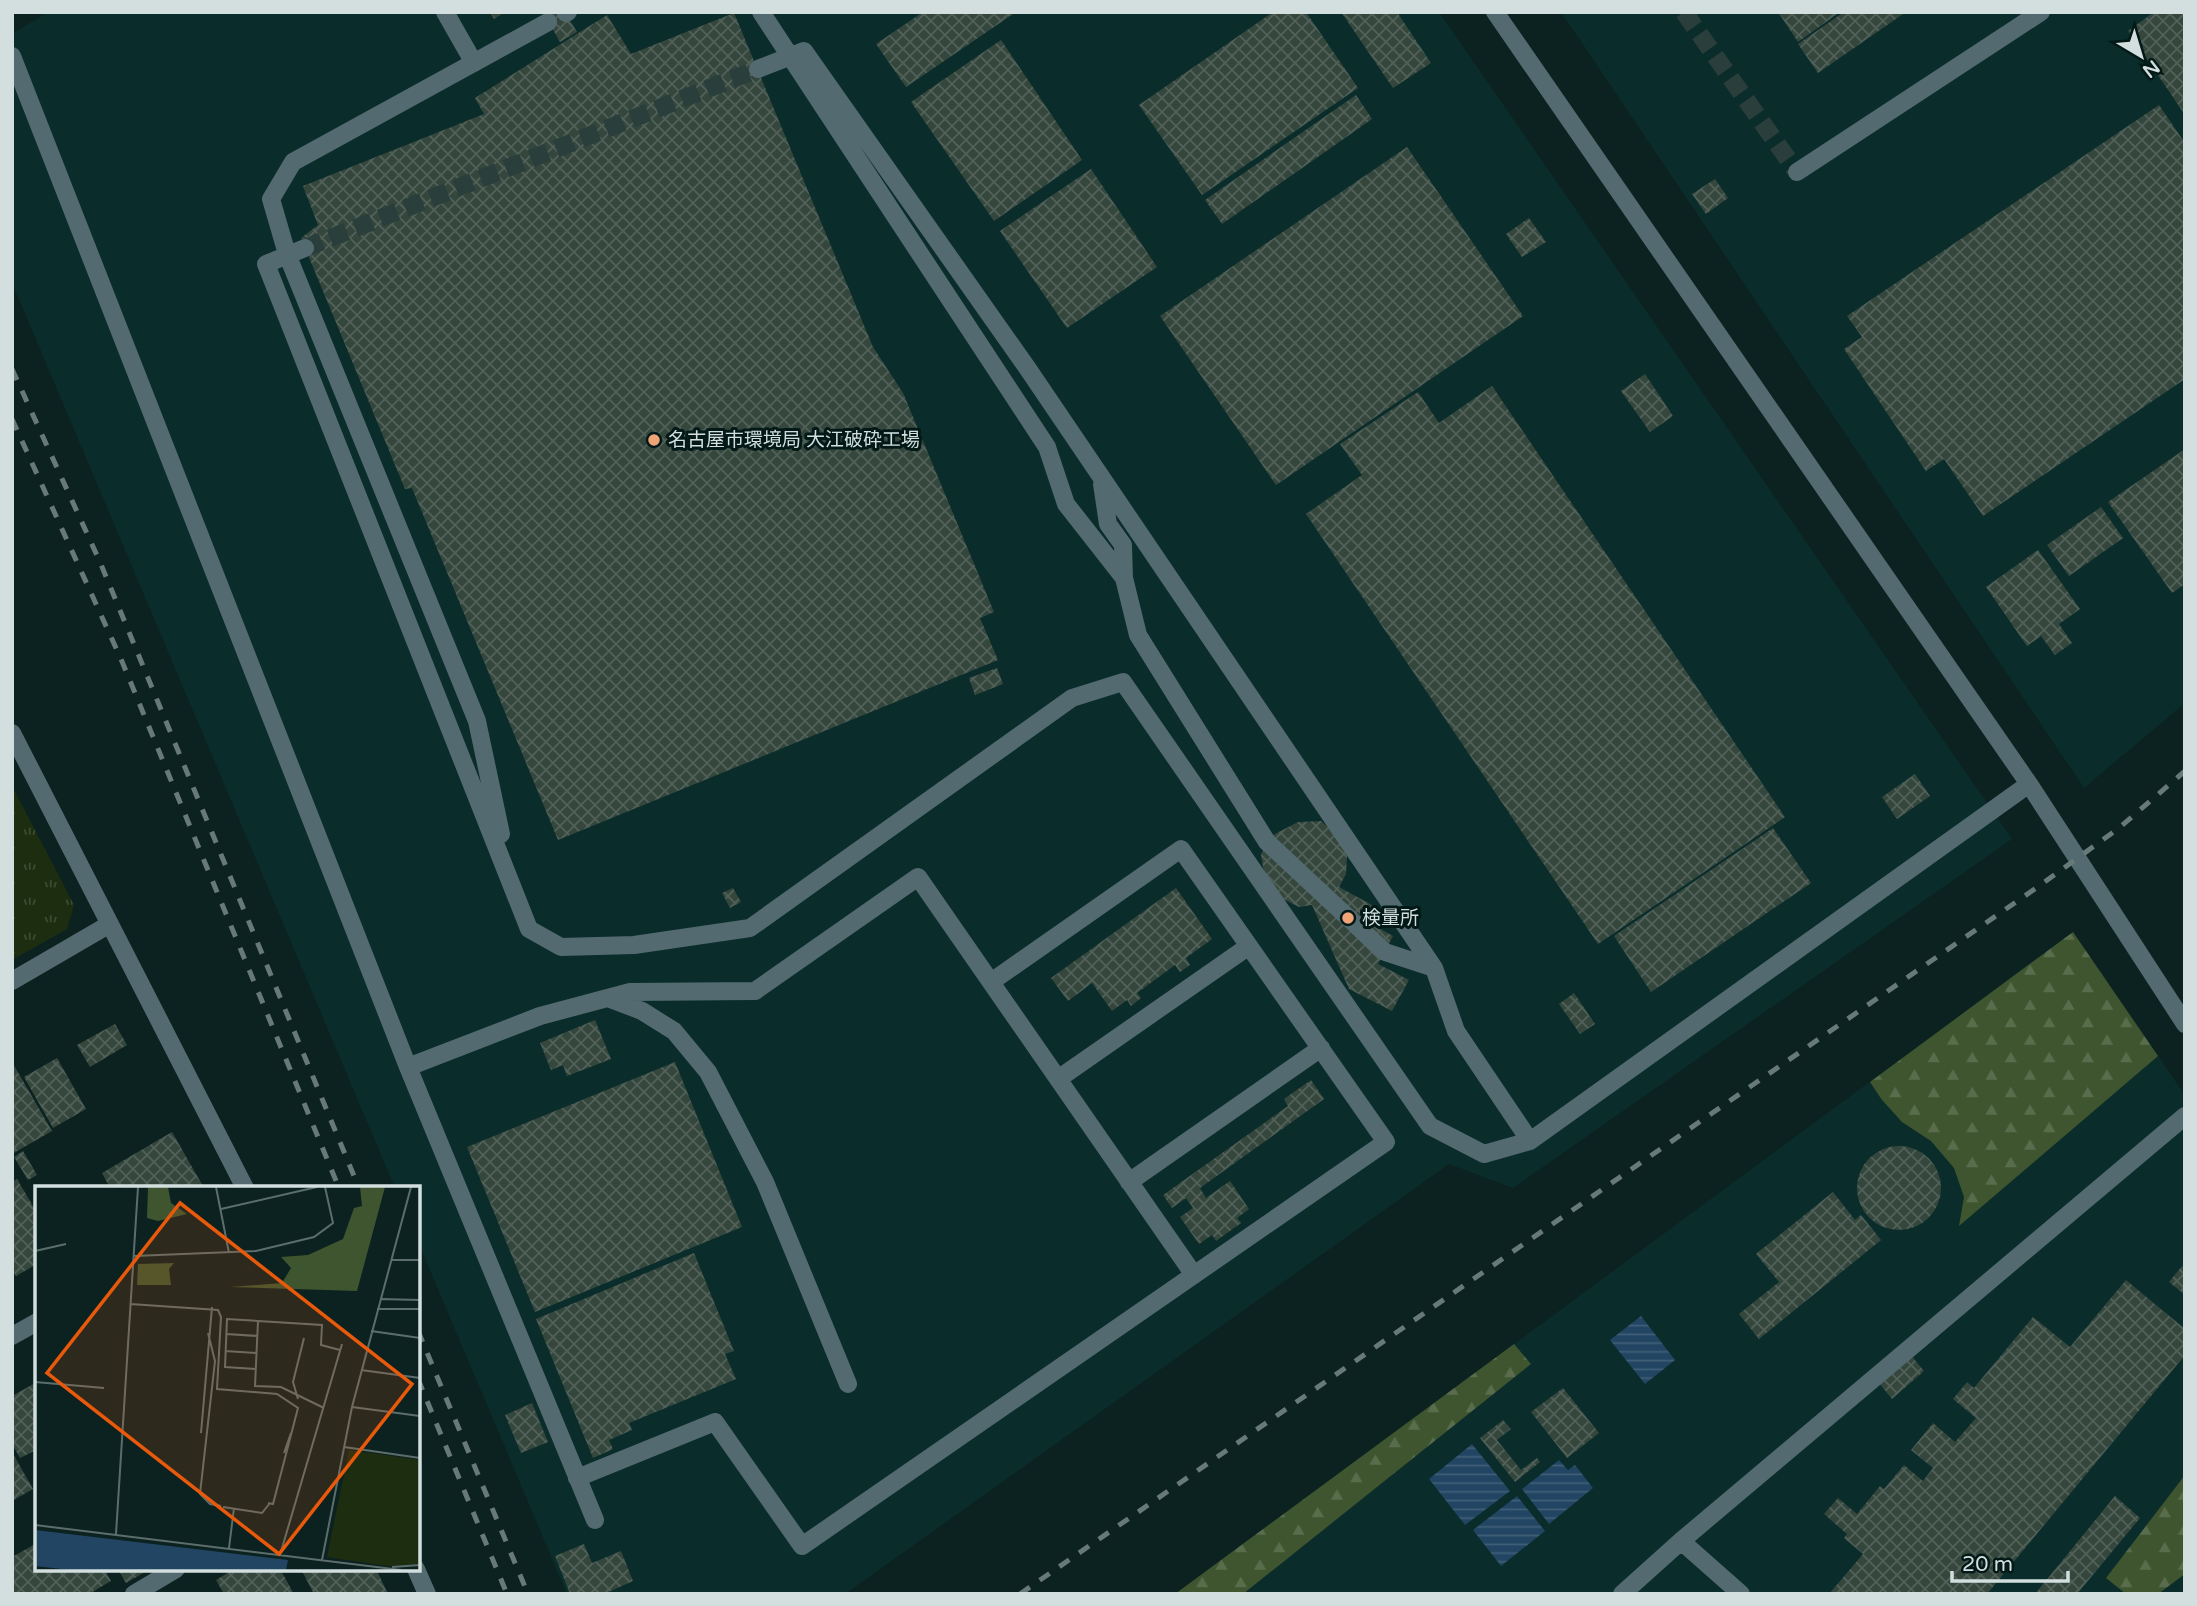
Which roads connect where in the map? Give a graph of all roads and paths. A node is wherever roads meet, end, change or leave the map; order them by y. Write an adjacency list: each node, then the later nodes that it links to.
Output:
1 (445, 12): 7 (street)
2 (761, 12): 12 (street)
3 (1496, 12): 14 (street)
4 (2041, 12): 9 (street)
5 (548, 22): 7 (street)
6 (12, 56): 24 (street)
7 (474, 63): 15 (street)
8 (758, 69): 11 (street)
9 (1797, 172)
10 (305, 248): 15 (street)
11 (1101, 477): 12 (street); 18 (street)
12 (1124, 578): 18 (street)
13 (12, 733): 16 (street)
14 (2029, 785): 22 (street); 27 (street)
15 (510, 881): 27 (street)
16 (110, 924): 19 (street); 29 (street)
17 (1249, 946): 20 (street); 23 (street); 25 (street)
18 (1434, 968): 27 (street)
19 (12, 981)
20 (991, 982): 21 (street); 25 (street)
21 (608, 998): 24 (street); 33 (street)
22 (2185, 1024)
23 (1321, 1048): 28 (street); 30 (street)
24 (408, 1067): 34 (street)
25 (1058, 1079): 28 (street)
26 (2185, 1116): 36 (street)
27 (1530, 1141)
28 (1129, 1182): 30 (street)
29 (244, 1186)
30 (1194, 1275): 34 (street)
31 (35, 1323): 32 (street)
32 (12, 1336)
33 (848, 1384)
34 (578, 1478): 35 (street)
35 (595, 1520)
36 (1681, 1541): 41 (street); 42 (street)
37 (173, 1571): 39 (street)
38 (417, 1571): 40 (street)
39 (134, 1594)
40 (427, 1594)
41 (1622, 1594)
42 (1741, 1594)

